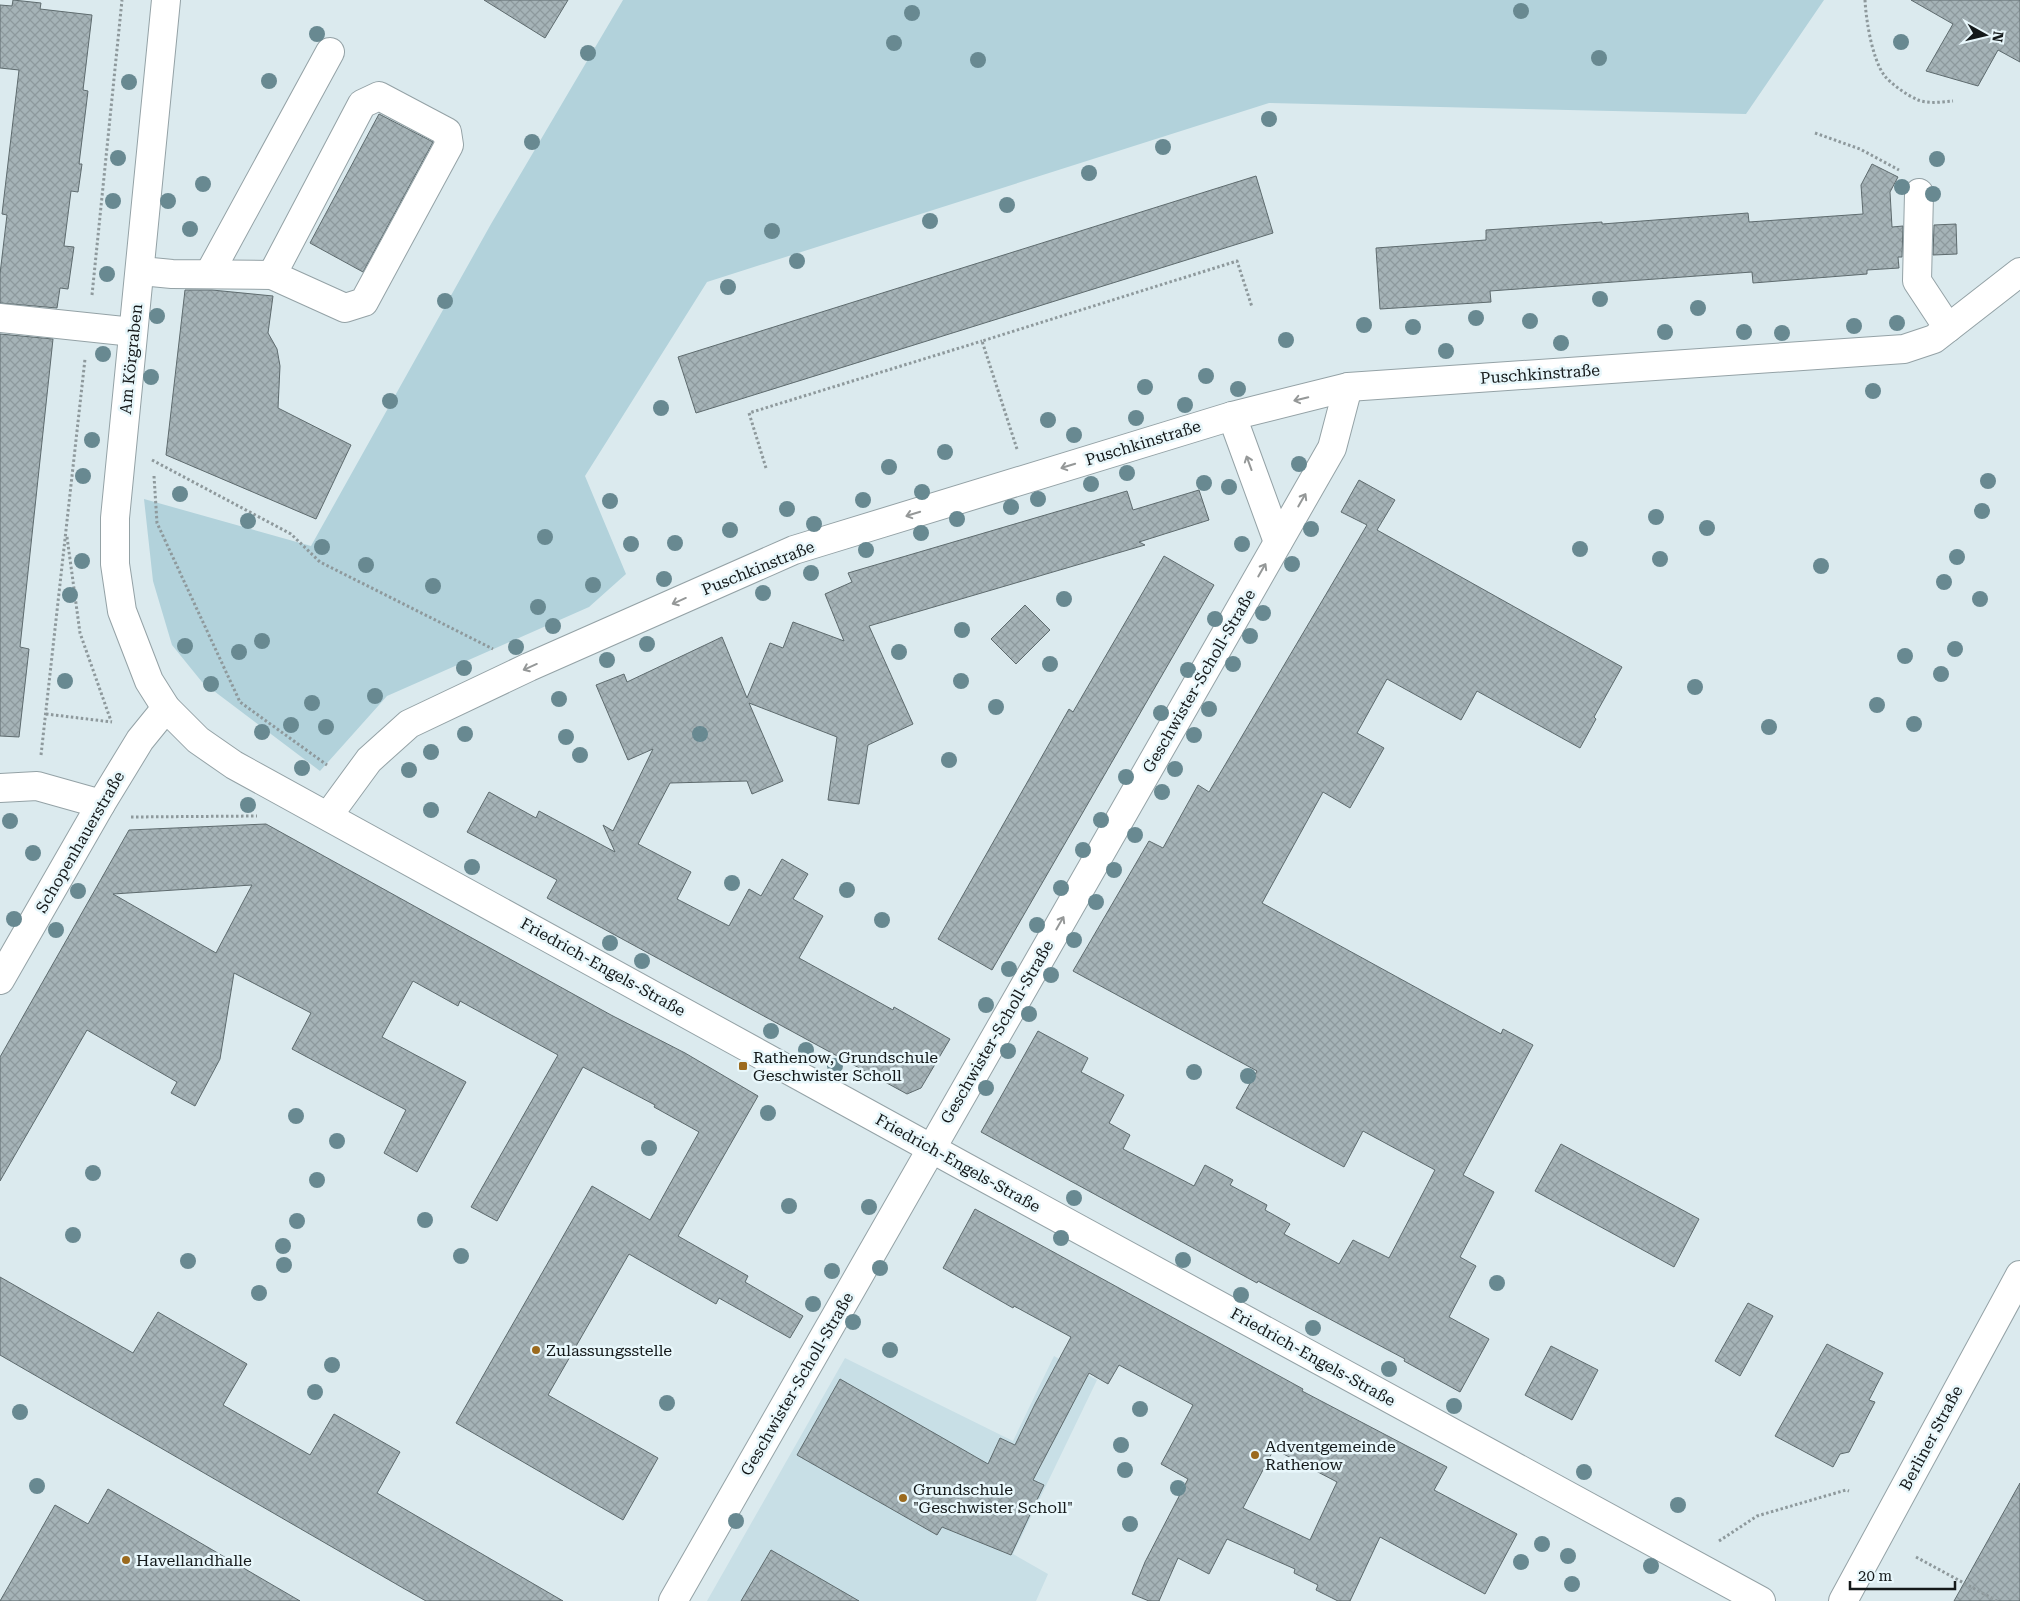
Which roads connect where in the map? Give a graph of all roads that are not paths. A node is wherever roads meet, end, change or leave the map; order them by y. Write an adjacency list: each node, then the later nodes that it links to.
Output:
1 (166, 0): 4 (street, Am Körgraben)
2 (330, 52): 6 (street)
3 (1919, 193): 9 (street)
4 (141, 271): 6 (street); 10 (street, Am Körgraben)
5 (2020, 272): 9 (street, Puschkinstraße)
6 (209, 274): 7 (street)
7 (272, 275): 7 (street)
8 (0, 318): 10 (street)
9 (1948, 328): 11 (street, Puschkinstraße)
10 (133, 332): 14 (street, Am Körgraben)
11 (1348, 387): 12 (street, Puschkinstraße, one-way to 12); 13 (street, Geschwister-Scholl-Straße, one-way to 11)
12 (1232, 416): 13 (street, one-way to 12); 17 (street, Puschkinstraße, one-way to 17)
13 (1278, 542): 19 (street, Geschwister-Scholl-Straße, one-way to 13)
14 (166, 708): 16 (street, Schopenhauerstraße); 17 (street, Friedrich-Engels-Straße)
15 (0, 788): 16 (street)
16 (101, 804): 18 (street, Schopenhauerstraße)
17 (328, 816): 19 (street, Friedrich-Engels-Straße)
18 (0, 980)
19 (931, 1148): 21 (street, Geschwister-Scholl-Straße); 22 (street, Friedrich-Engels-Straße)
20 (2020, 1275): 23 (street, Berliner Straße)
21 (673, 1601)
22 (1761, 1601)
23 (1843, 1601)

